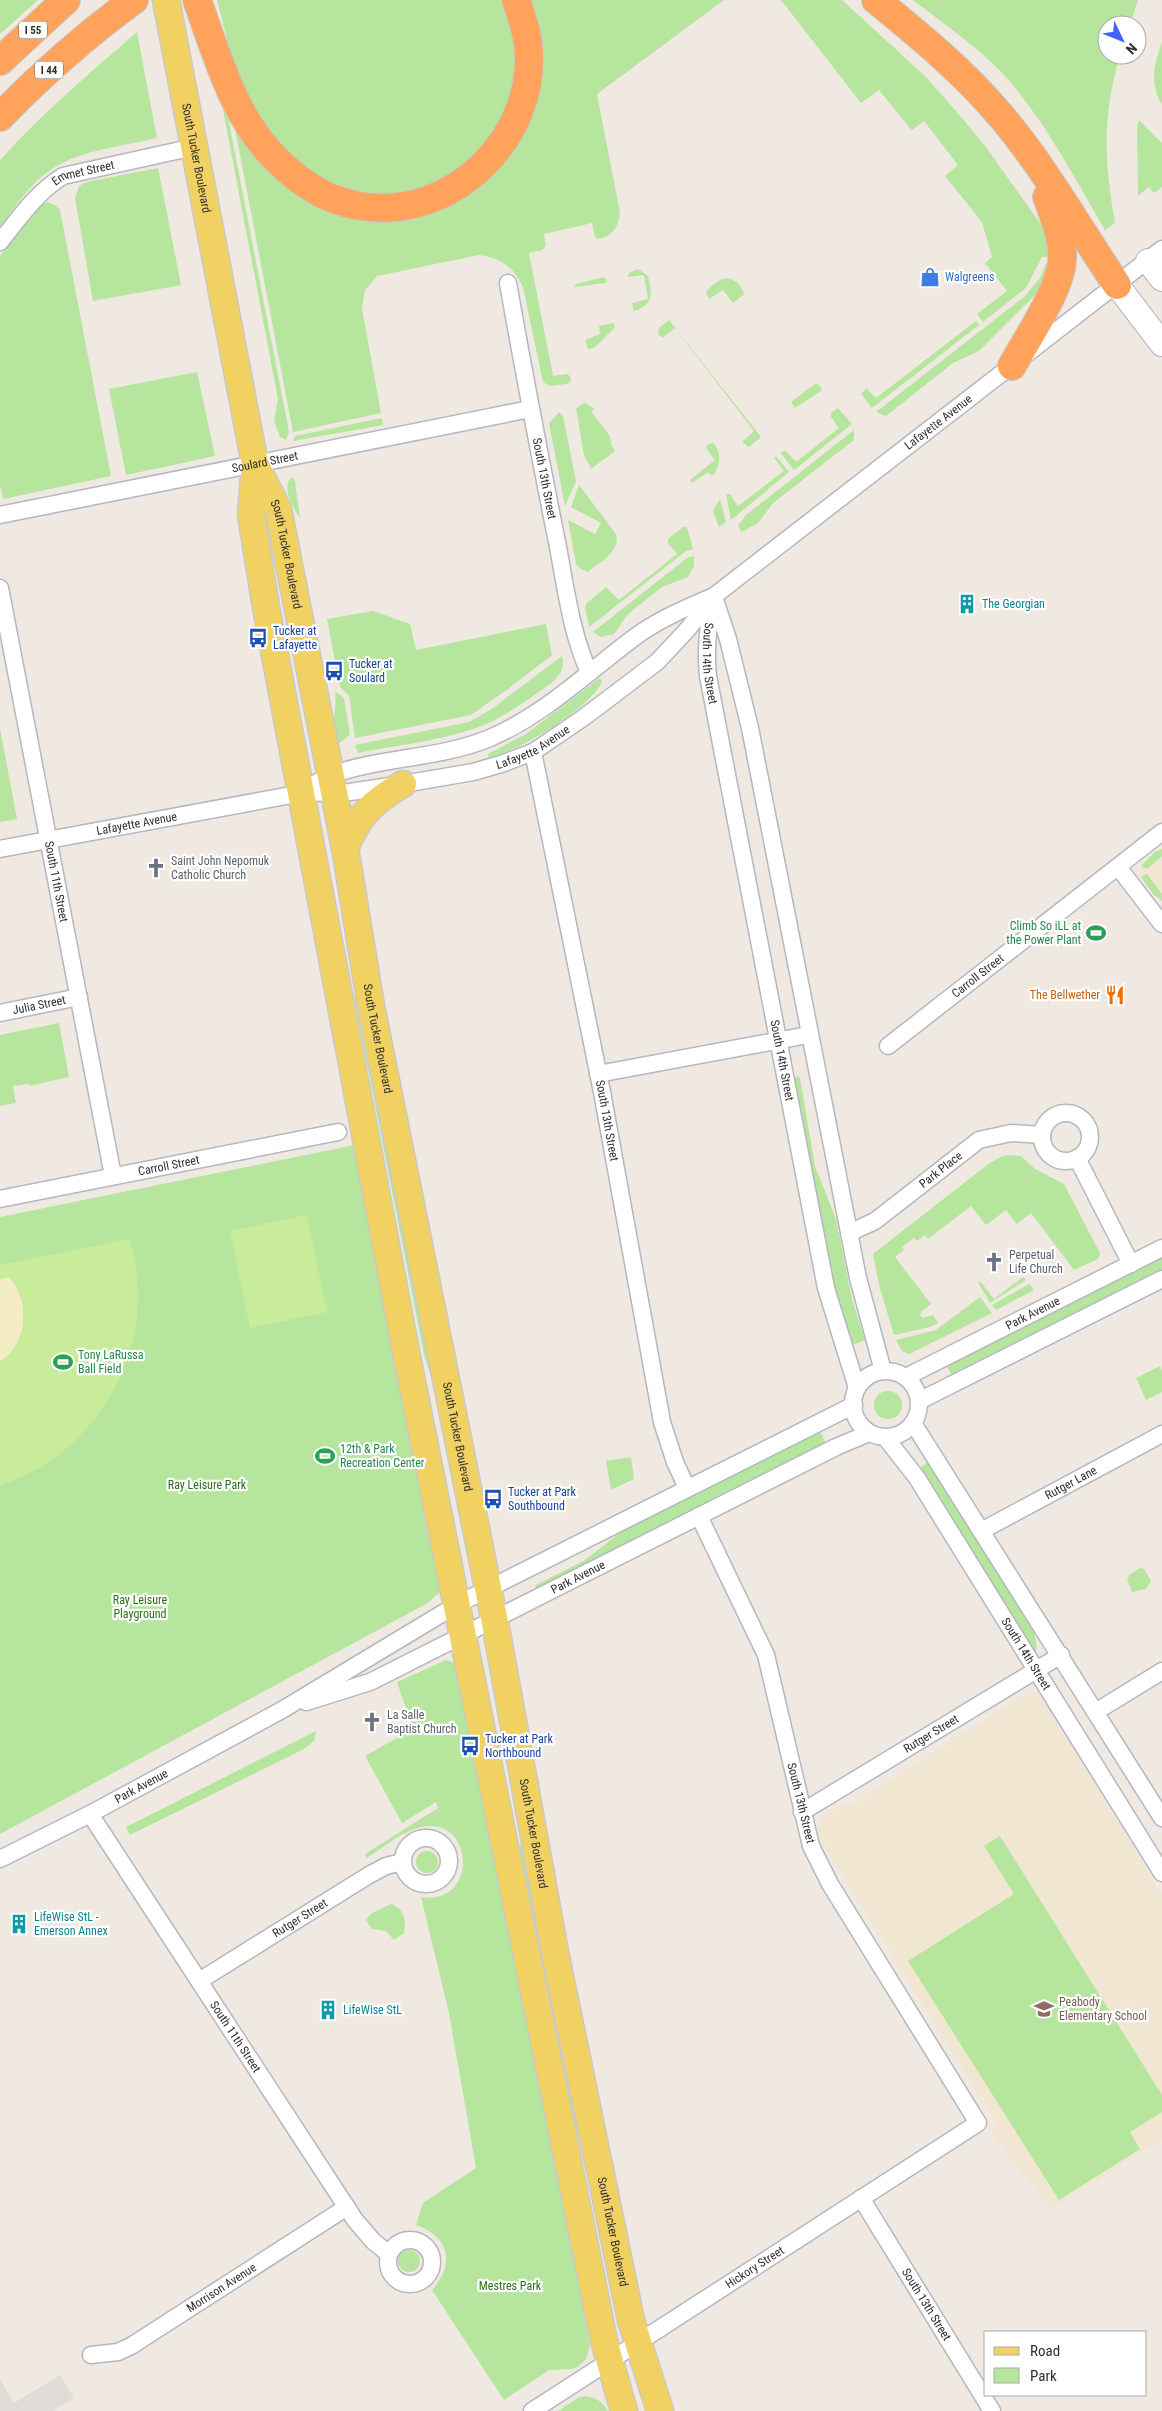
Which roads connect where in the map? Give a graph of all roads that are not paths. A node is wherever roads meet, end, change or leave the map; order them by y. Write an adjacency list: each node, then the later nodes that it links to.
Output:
1 (66, 0): 9 (highway, I 55)
2 (134, 0): 8 (highway, I 44)
3 (146, 0): 8 (highway)
4 (166, 0): 11 (main road, South Tucker Boulevard)
5 (197, 0): 6 (highway)
6 (516, 0)
7 (876, 0): 12 (highway)
8 (99, 25): 10 (highway, I 44)
9 (0, 61)
10 (0, 117)
11 (194, 147): 13 (street, Emmet Street); 20 (main road, South Tucker Boulevard)
12 (1038, 167): 16 (highway); 18 (highway)
13 (0, 242)
14 (1157, 263): 16 (street, Lafayette Avenue)
15 (508, 283): 19 (street, South 13th Street)
16 (1117, 285): 17 (main road); 18 (street, Lafayette Avenue)
17 (1162, 344)
18 (1012, 366): 23 (street, Lafayette Avenue)
19 (530, 409): 20 (street, Soulard Street); 24 (street, South 13th Street)
20 (255, 464): 21 (street, Soulard Street); 26 (main road, South Tucker Boulevard); 28 (main road, South Tucker Boulevard)
21 (0, 515)
22 (0, 588): 30 (street, South 11th Street)
23 (714, 596): 24 (street, Lafayette Avenue); 25 (street, Lafayette Avenue); 37 (street, South 14th Street); 38 (street, South 14th Street)
24 (590, 672): 26 (street, Lafayette Avenue)
25 (533, 752): 27 (street, Lafayette Avenue); 40 (street, South 13th Street)
26 (333, 784): 27 (street, Lafayette Avenue); 28 (street, Lafayette Avenue); 31 (main road, South Tucker Boulevard)
27 (403, 784): 31 (main road)
28 (302, 793): 30 (street, Lafayette Avenue); 62 (main road, South Tucker Boulevard)
29 (1162, 832): 33 (street, Carroll Street)
30 (49, 840): 32 (street, Lafayette Avenue); 35 (street, South 11th Street)
31 (345, 848): 61 (main road, South Tucker Boulevard)
32 (0, 849)
33 (1118, 867): 34 (street); 39 (street, Carroll Street)
34 (1162, 924)
35 (79, 997): 36 (street, Julia Street); 44 (street, South 11th Street)
36 (0, 1013)
37 (808, 1035): 38 (street); 46 (street, South 14th Street)
38 (778, 1041): 40 (street); 52 (street, South 14th Street)
39 (888, 1046)
40 (598, 1074): 58 (street, South 13th Street)
41 (338, 1132): 44 (street, Carroll Street)
42 (1042, 1135): 43 (street); 43 (street); 46 (street, Park Place)
43 (1078, 1158): 48 (street)
44 (113, 1176): 45 (street, Carroll Street)
45 (0, 1199)
46 (849, 1233): 50 (street, South 14th Street)
47 (1162, 1248): 48 (street, Park Avenue)
48 (1131, 1264): 51 (street, Park Avenue)
49 (1162, 1279): 53 (street)
50 (883, 1371): 51 (street); 52 (street)
51 (906, 1377): 53 (street)
52 (857, 1388): 54 (street)
53 (920, 1401): 55 (street)
54 (854, 1405): 57 (street); 58 (street, Park Avenue)
55 (913, 1423): 57 (street); 60 (street)
56 (1162, 1434): 60 (street, Rutger Lane)
57 (877, 1435): 59 (street, Park Avenue); 66 (street, South 14th Street)
58 (687, 1488): 61 (street, Park Avenue)
59 (699, 1516): 63 (street, Park Avenue); 70 (street, South 13th Street)
60 (981, 1531): 65 (street)
61 (487, 1589): 62 (street, Park Avenue); 63 (main road, South Tucker Boulevard)
62 (458, 1604): 64 (main road, South Tucker Boulevard); 68 (street, Park Avenue)
63 (493, 1618): 64 (street, Park Avenue); 81 (main road, South Tucker Boulevard)
64 (463, 1633): 68 (street, Park Avenue); 83 (main road, South Tucker Boulevard)
65 (1061, 1655): 66 (street, Rutger Street); 69 (street)
66 (1036, 1671): 70 (street, Rutger Street); 75 (street, South 14th Street)
67 (1162, 1671): 69 (street)
68 (282, 1710): 71 (street, Park Avenue)
69 (1096, 1711): 72 (street)
70 (802, 1812): 77 (street, South 13th Street)
71 (90, 1814): 73 (street, Park Avenue); 76 (street, South 11th Street)
72 (1162, 1818)
73 (0, 1859)
74 (402, 1862): 76 (street, Rutger Street)
75 (1162, 1874)
76 (199, 1981): 79 (street, South 11th Street)
77 (978, 2123): 78 (street, Hickory Street)
78 (861, 2198): 81 (street, Hickory Street); 87 (street, South 13th Street)
79 (347, 2207): 80 (street, South 11th Street); 82 (street, Morrison Avenue)
80 (389, 2254)
81 (637, 2342): 83 (street, Hickory Street); 86 (main road, South Tucker Boulevard)
82 (91, 2355)
83 (610, 2361): 84 (street, Hickory Street); 85 (main road, South Tucker Boulevard)
84 (532, 2411)
85 (624, 2411)
86 (660, 2411)
87 (992, 2411)

